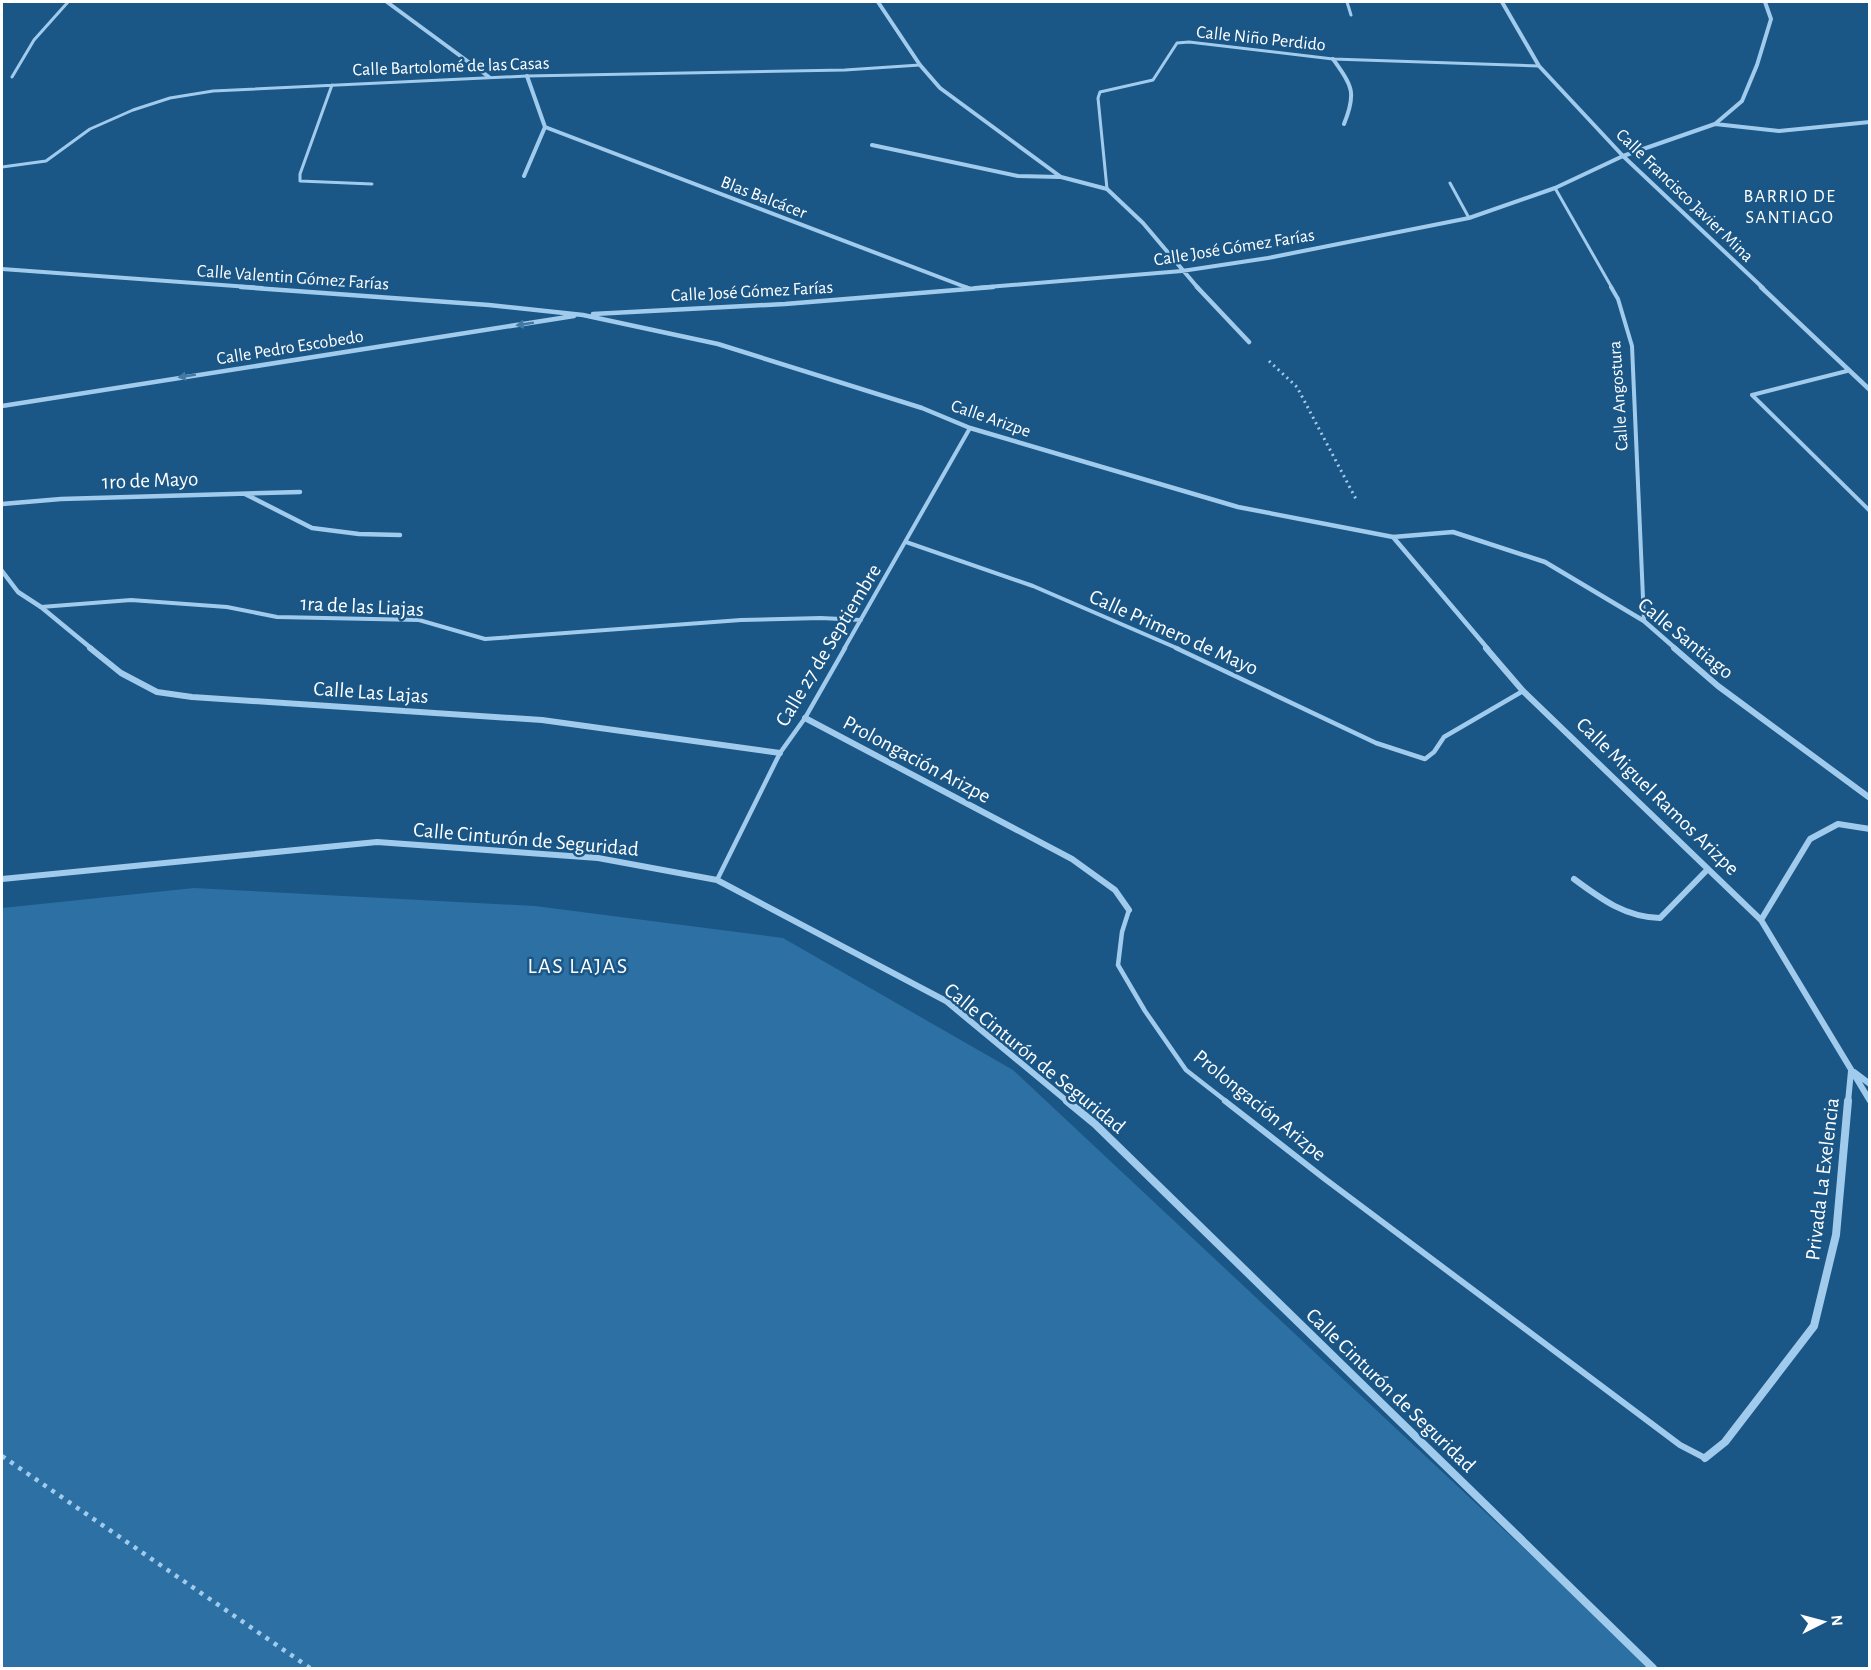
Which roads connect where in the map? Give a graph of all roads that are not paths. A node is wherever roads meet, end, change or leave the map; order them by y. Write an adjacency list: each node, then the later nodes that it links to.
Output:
1 (68, 2): 12 (lane)
2 (387, 2): 13 (street)
3 (878, 2): 9 (street)
4 (1347, 2): 7 (lane)
5 (1502, 2): 10 (street, Calle Francisco Javier Mina)
6 (1765, 2): 17 (street)
7 (1351, 15)
8 (1333, 59): 10 (lane, Calle Niño Perdido); 16 (street); 27 (lane, Calle Niño Perdido)
9 (920, 64): 11 (lane, Calle Bartolomé de las Casas); 23 (street)
10 (1539, 66): 20 (street, Calle Francisco Javier Mina)
11 (527, 76): 13 (lane, Calle Bartolomé de las Casas); 18 (street)
12 (12, 77)
13 (489, 77): 14 (lane, Calle Bartolomé de las Casas)
14 (332, 84): 21 (lane, Calle Bartolomé de las Casas); 25 (lane)
15 (1869, 122): 17 (street, Calle José Gómez Farías)
16 (1344, 124)
17 (1714, 124): 20 (street, Calle José Gómez Farías)
18 (545, 127): 22 (street); 31 (street, Blas Balcácer)
19 (872, 145): 23 (street)
20 (1623, 156): 26 (street, Calle José Gómez Farías); 34 (street, Calle Francisco Javier Mina)
21 (2, 167)
22 (524, 176)
23 (1061, 177): 27 (street)
24 (1450, 183): 28 (lane)
25 (372, 184)
26 (1555, 188): 28 (street, Calle José Gómez Farías); 48 (lane, Calle Angostura)
27 (1107, 189): 30 (street)
28 (1469, 218): 30 (street, Calle José Gómez Farías)
29 (2, 269): 32 (street, Calle Valentin Gómez Farías)
30 (1182, 271): 31 (street, Calle José Gómez Farías); 33 (street)
31 (973, 290): 32 (street, Calle José Gómez Farías)
32 (583, 315): 36 (street, Calle Pedro Escobedo, one-way to 36); 37 (street, Calle Arizpe)
33 (1249, 342)
34 (1847, 371): 35 (street, Calle Francisco Javier Mina); 41 (lane)
35 (1869, 390)
36 (2, 406)
37 (970, 429): 43 (street, Calle Arizpe); 44 (lane, Calle 27 de Septiembre)
38 (300, 492): 39 (street, 1ro de Mayo)
39 (243, 493): 40 (street, 1ro de Mayo); 42 (street)
40 (2, 504)
41 (1869, 511)
42 (400, 535)
43 (1393, 537): 48 (street, Calle Santiago); 49 (street, Calle Miguel Ramos Arizpe)
44 (906, 542): 47 (lane, Calle 27 de Septiembre); 49 (lane, Calle Primero de Mayo)
45 (2, 571): 46 (street, Calle Las Lajas)
46 (40, 607): 47 (lane, 1ra de las Liajas); 51 (street, Calle Las Lajas)
47 (861, 620): 50 (lane, Calle 27 de Septiembre)
48 (1644, 621): 52 (street, Calle Santiago)
49 (1523, 691): 54 (street, Calle Miguel Ramos Arizpe)
50 (805, 718): 51 (lane, Calle 27 de Septiembre); 58 (street, Prolongación Arizpe)
51 (780, 753): 57 (lane, Calle 27 de Septiembre)
52 (1869, 798)
53 (1869, 829): 59 (street)
54 (1707, 870): 56 (street); 59 (street, Calle Miguel Ramos Arizpe)
55 (2, 879): 57 (street, Calle Cinturón de Seguridad)
56 (1574, 879)
57 (717, 880): 64 (street, Calle Cinturón de Seguridad)
58 (1129, 910): 63 (lane, Prolongación Arizpe)
59 (1761, 920): 60 (street, Calle Miguel Ramos Arizpe)
60 (1851, 1070): 61 (street); 62 (street, Calle Miguel Ramos Arizpe); 63 (street, Privada La Exelencia)
61 (1869, 1084)
62 (1869, 1101)
63 (1705, 1458)
64 (1653, 1668)

